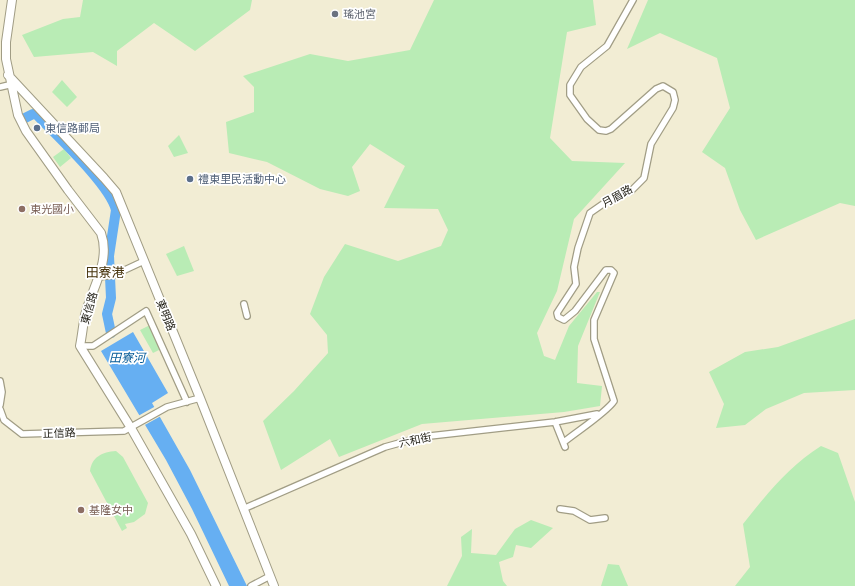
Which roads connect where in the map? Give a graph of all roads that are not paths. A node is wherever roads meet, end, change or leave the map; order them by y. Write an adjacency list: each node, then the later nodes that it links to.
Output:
1 (12, 0): 3 (main road, 東明路)
2 (633, 0): 15 (street, 月眉路)
3 (13, 84): 4 (street); 5 (main road, 東明路); 6 (main road, 東信路)
4 (0, 87)
5 (144, 261): 6 (street); 11 (main road, 東明路)
6 (102, 277): 9 (main road, 東信路)
7 (244, 304): 8 (street)
8 (247, 316)
9 (80, 346): 12 (street); 17 (main road)
10 (0, 381): 13 (street)
11 (200, 398): 12 (street, 正信路); 18 (main road, 東明路)
12 (187, 402): 17 (street, 正信路)
13 (0, 405)
14 (0, 409): 17 (street, 正信路)
15 (599, 414): 16 (street, 六和街); 16 (street, 月眉路)
16 (555, 422): 18 (street, 六和街)
17 (130, 428): 22 (main road)
18 (243, 509): 21 (main road, 東明路)
19 (560, 510): 20 (street)
20 (605, 518)
21 (270, 576): 23 (street); 24 (main road, 東明路)
22 (216, 586)
23 (251, 586)
24 (274, 586)

